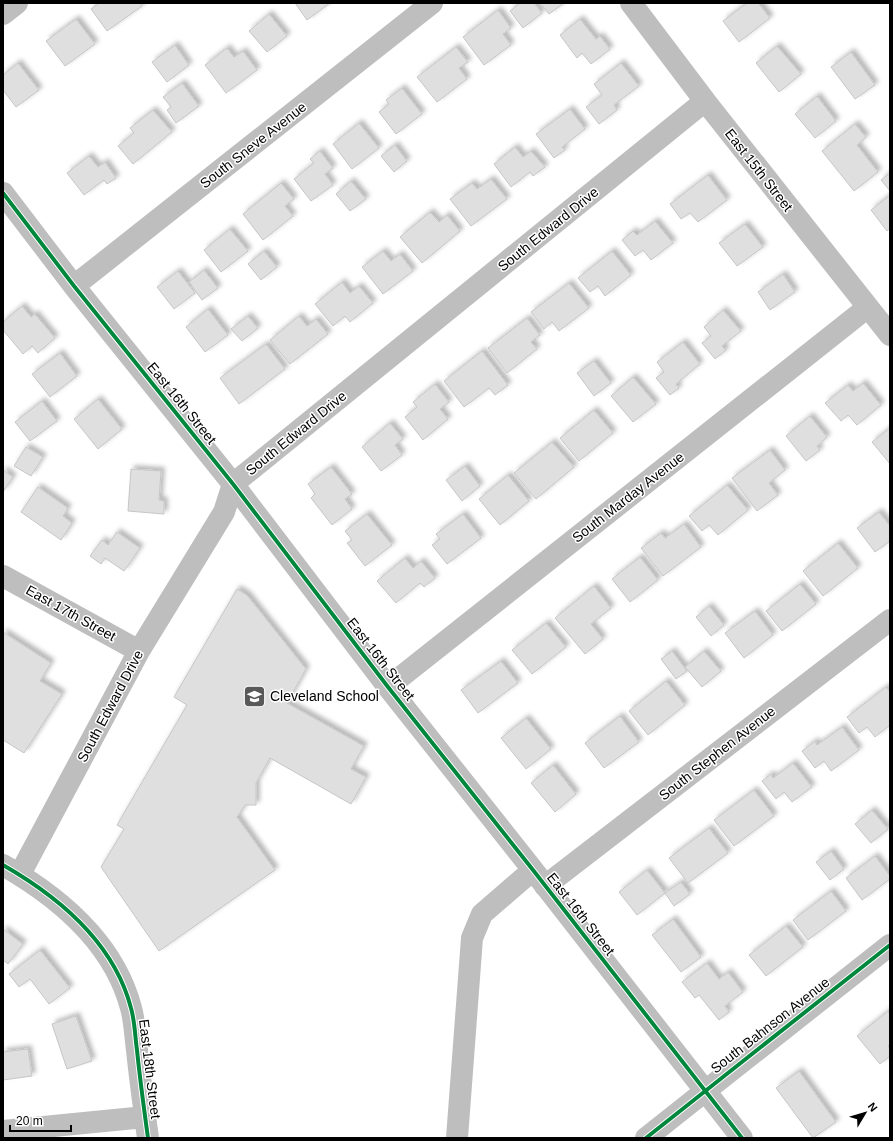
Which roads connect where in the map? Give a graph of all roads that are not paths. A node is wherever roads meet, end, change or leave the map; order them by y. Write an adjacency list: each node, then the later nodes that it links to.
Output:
1 (17, 3): 4 (street)
2 (432, 3): 7 (street, South Sneve Avenue)
3 (631, 3): 5 (street, East 15th Street)
4 (3, 14)
5 (705, 101): 8 (street, East 15th Street); 10 (street, South Edward Drive)
6 (3, 193): 7 (street, East 16th Street)
7 (74, 286): 10 (street, East 16th Street)
8 (868, 307): 9 (street, East 15th Street); 14 (street, South Marday Avenue)
9 (890, 335)
10 (233, 484): 13 (street, South Edward Drive); 14 (street, East 16th Street)
11 (3, 576): 13 (street, East 17th Street)
12 (890, 620): 16 (street, South Stephen Avenue)
13 (139, 651): 15 (street, South Edward Drive)
14 (388, 687): 16 (street, East 16th Street)
15 (11, 869): 19 (street, East 18th Street)
16 (539, 878): 18 (street, East 16th Street); 22 (street, South Stephen Avenue)
17 (890, 945): 18 (street, South Bahnson Avenue)
18 (705, 1091): 23 (street, South Bahnson Avenue); 24 (street, East 16th Street)
19 (145, 1116): 20 (street); 21 (street, East 18th Street)
20 (3, 1131)
21 (148, 1138)
22 (457, 1138)
23 (646, 1138)
24 (742, 1138)

